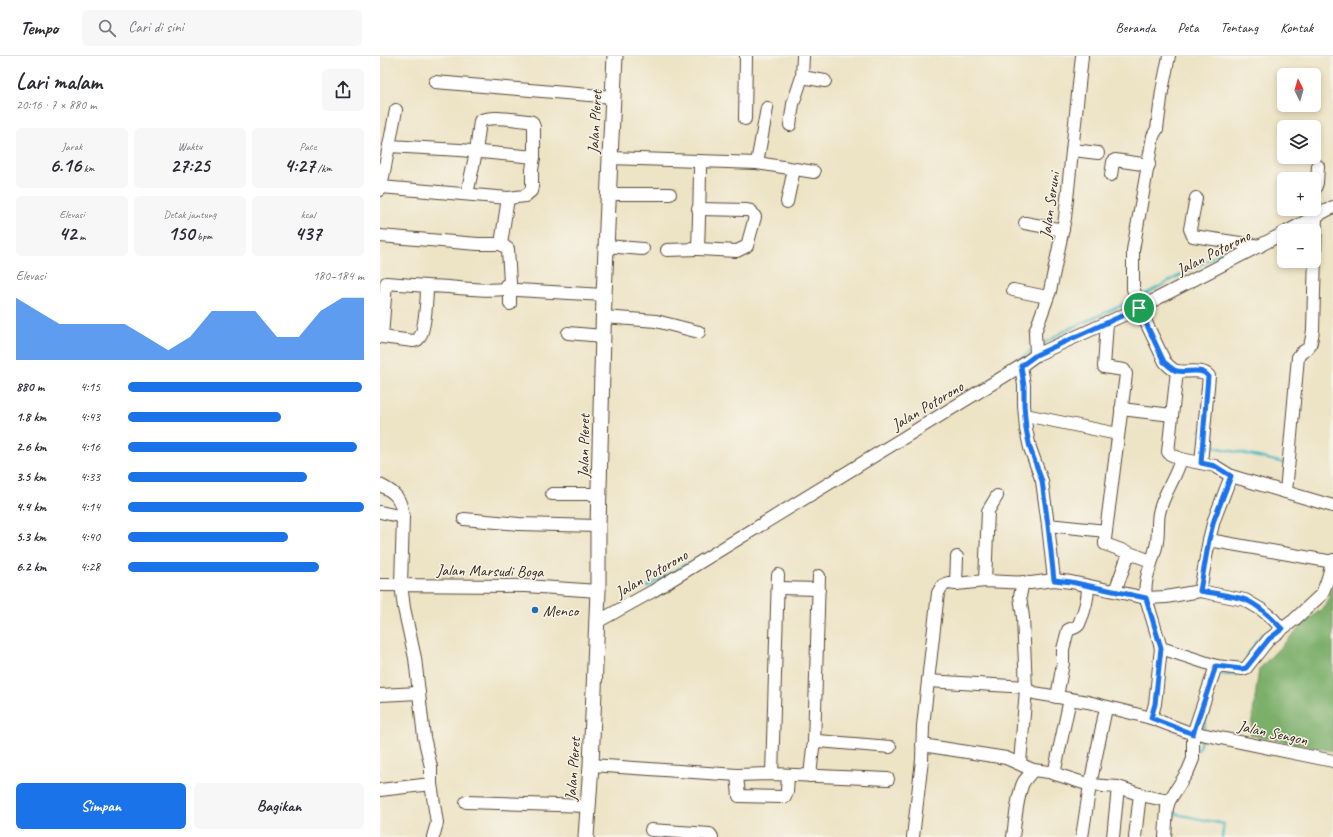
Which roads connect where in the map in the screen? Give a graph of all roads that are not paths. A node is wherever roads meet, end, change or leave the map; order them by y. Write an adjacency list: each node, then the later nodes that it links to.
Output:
1 (615, 56): 9 (main road, Jalan Pleret)
2 (746, 56): 12 (street)
3 (804, 56): 6 (street)
4 (1082, 56): 15 (street, Jalan Seruni)
5 (1169, 56): 22 (street)
6 (802, 77): 7 (street); 13 (street)
7 (825, 81)
8 (435, 82): 9 (street)
9 (613, 97): 19 (main road, Jalan Pleret)
10 (767, 108): 21 (street)
11 (396, 110): 14 (street)
12 (745, 119)
13 (790, 125)
14 (389, 146): 16 (street); 28 (street)
15 (1073, 150): 17 (street); 42 (street, Jalan Seruni)
16 (476, 152): 18 (street); 18 (street); 29 (street)
17 (1098, 153)
18 (534, 157): 32 (street)
19 (610, 158): 20 (street); 30 (main road, Jalan Pleret)
20 (700, 162): 21 (street); 36 (street)
21 (757, 163): 24 (street)
22 (1149, 165): 27 (street); 57 (street)
23 (1318, 166): 26 (street)
24 (794, 169): 25 (street); 34 (street)
25 (814, 172)
26 (1318, 172)
27 (1111, 175)
28 (381, 188): 29 (street)
29 (467, 194): 32 (street)
30 (609, 194): 31 (street); 46 (main road, Jalan Pleret)
31 (670, 194)
32 (508, 198): 45 (street)
33 (1196, 198): 47 (street)
34 (787, 202)
35 (1333, 207): 37 (street)
36 (698, 209): 49 (street); 49 (street)
37 (1321, 210)
38 (1309, 216): 41 (street)
39 (1314, 216): 74 (street)
40 (1025, 223): 42 (street)
41 (1298, 224)
42 (1063, 230): 56 (street, Jalan Seruni)
43 (380, 236): 45 (street)
44 (1277, 237): 47 (street, Jalan Potorono)
45 (501, 244): 54 (street)
46 (606, 246): 48 (street); 55 (main road, Jalan Pleret)
47 (1260, 246): 57 (street, Jalan Potorono)
48 (643, 249)
49 (698, 249): 50 (street)
50 (667, 250)
51 (383, 282): 52 (street); 52 (street)
52 (428, 286): 54 (street)
53 (1013, 290): 56 (street)
54 (510, 292): 55 (street)
55 (604, 295): 58 (main road, Jalan Pleret)
56 (1047, 297): 63 (street, Jalan Seruni)
57 (1140, 307): 59 (street, Jalan Potorono); 65 (street)
58 (604, 317): 60 (street); 62 (main road, Jalan Pleret)
59 (1107, 322): 63 (street, Jalan Potorono); 66 (street)
60 (699, 332)
61 (568, 333): 62 (street)
62 (603, 336): 76 (main road, Jalan Pleret)
63 (1036, 355): 64 (street, Jalan Potorono)
64 (1021, 366): 67 (street); 105 (street, Jalan Potorono)
65 (1177, 371): 68 (street); 71 (street)
66 (1121, 409): 68 (street); 69 (street)
67 (1025, 415): 69 (street); 82 (street)
68 (1172, 415): 70 (street)
69 (1118, 434): 84 (street)
70 (1181, 459): 71 (street); 88 (street)
71 (1201, 463): 72 (street)
72 (1231, 476): 74 (street); 85 (street)
73 (380, 485): 80 (street)
74 (1286, 492): 78 (street)
75 (552, 494): 76 (street)
76 (600, 494): 83 (main road, Jalan Pleret)
77 (997, 496): 93 (street)
78 (1333, 506)
79 (380, 512): 80 (street)
80 (404, 517): 95 (street)
81 (464, 519): 83 (street)
82 (1048, 525): 84 (street); 92 (street)
83 (598, 526): 101 (main road, Jalan Pleret)
84 (1106, 531): 86 (street)
85 (1209, 540): 89 (street); 103 (street)
86 (1129, 553): 88 (street); 102 (street)
87 (957, 557): 96 (street)
88 (1151, 560): 104 (street)
89 (1333, 561): 106 (street)
90 (778, 575): 99 (street)
91 (819, 576): 100 (street)
92 (1054, 580): 94 (street); 98 (street)
93 (985, 582): 94 (street); 96 (street)
94 (1023, 582): 110 (street)
95 (401, 584): 97 (street, Jalan Marsudi Boga); 101 (street, Jalan Marsudi Boga); 111 (street)
96 (956, 584): 109 (street)
97 (380, 585)
98 (1088, 586): 102 (street); 113 (street)
99 (779, 588): 100 (street); 125 (street)
100 (819, 589): 118 (street)
101 (598, 591): 105 (main road, Jalan Pleret)
102 (1115, 591): 104 (street)
103 (1200, 591): 104 (street); 106 (street)
104 (1146, 598): 107 (street)
105 (597, 622): 123 (main road, Jalan Pleret)
106 (1282, 629): 108 (street)
107 (1161, 648): 108 (street); 116 (street)
108 (1216, 666): 117 (street)
109 (928, 681): 110 (street, Jalan Sengon); 119 (street)
110 (1026, 688): 113 (street, Jalan Sengon); 122 (street)
111 (419, 693): 112 (street); 131 (street)
112 (380, 695)
113 (1057, 697): 114 (street, Jalan Sengon)
114 (1070, 699): 115 (street, Jalan Sengon); 126 (street)
115 (1106, 708): 116 (street, Jalan Sengon); 132 (street)
116 (1151, 718): 117 (street, Jalan Sengon)
117 (1197, 733): 121 (street, Jalan Sengon); 136 (street)
118 (814, 744): 120 (street); 129 (street)
119 (922, 745): 122 (street); 143 (street)
120 (890, 747)
121 (1333, 761)
122 (1020, 764): 124 (street)
123 (591, 765): 127 (street); 138 (main road, Jalan Pleret)
124 (1033, 770): 126 (street); 144 (street)
125 (772, 774): 127 (street); 128 (street)
126 (1054, 774): 132 (street)
127 (738, 775): 128 (street)
128 (788, 775): 129 (street)
129 (810, 776): 130 (street)
130 (888, 779)
131 (431, 784): 134 (street); 140 (street)
132 (1090, 785): 133 (street); 145 (street)
133 (1118, 787): 135 (street); 146 (street)
134 (380, 790)
135 (1140, 794): 136 (street); 147 (street)
136 (1169, 801): 148 (street)
137 (466, 802): 138 (street)
138 (588, 806): 141 (main road, Jalan Pleret)
139 (651, 830): 142 (street)
140 (433, 837)
141 (586, 837)
142 (712, 837)
143 (913, 837)
144 (1013, 837)
145 (1082, 837)
146 (1113, 837)
147 (1135, 837)
148 (1165, 837)

